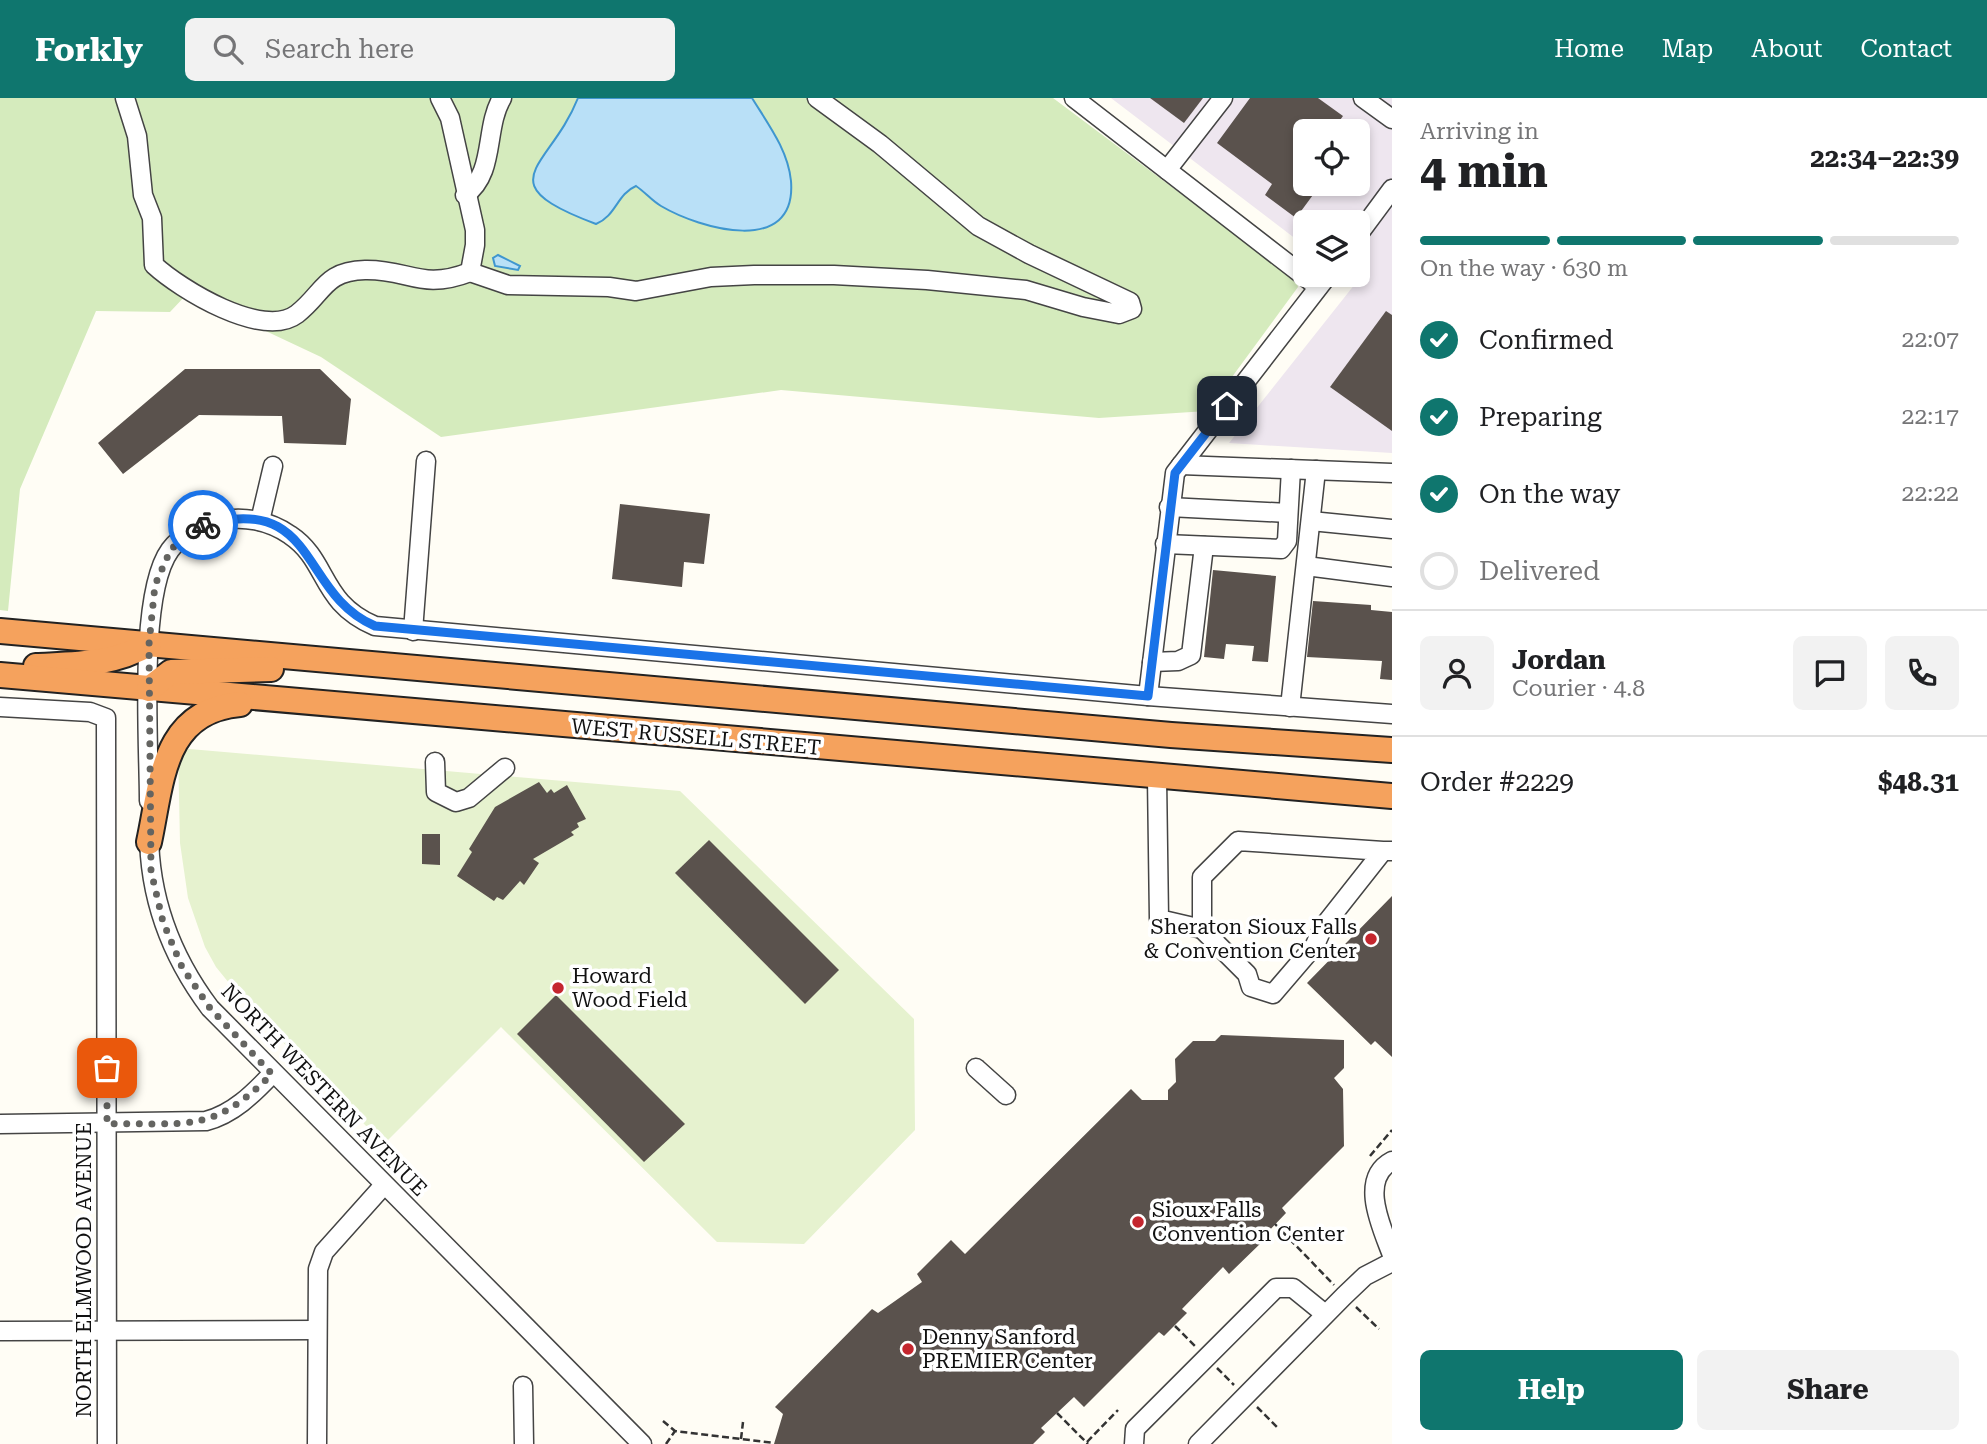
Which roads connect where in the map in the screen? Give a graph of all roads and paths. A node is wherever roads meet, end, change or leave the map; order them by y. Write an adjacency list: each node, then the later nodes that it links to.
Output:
1 (124, 98): 14 (street)
2 (440, 98): 11 (street)
3 (502, 98): 11 (street)
4 (817, 98): 14 (street)
5 (1074, 98): 9 (street)
6 (1223, 98): 9 (street)
7 (1363, 98): 8 (street)
8 (1392, 119)
9 (1167, 170): 13 (street)
10 (1392, 189): 12 (street)
11 (465, 195): 14 (street)
12 (1370, 219)
13 (1293, 260)
14 (470, 272)
15 (1318, 287): 17 (street)
16 (426, 461): 32 (street)
17 (1181, 465): 19 (street); 22 (street)
18 (273, 466): 25 (street)
19 (1291, 469): 20 (street); 23 (street)
20 (1316, 470): 21 (street); 24 (street)
21 (1392, 473)
22 (1169, 507): 23 (street); 27 (street)
23 (1289, 513): 28 (street)
24 (1311, 521): 26 (street); 29 (street)
25 (260, 522): 32 (street); 33 (street)
26 (1392, 529)
27 (1165, 544): 28 (street); 34 (street)
28 (1204, 546): 34 (street)
29 (1306, 566): 30 (street); 42 (street)
30 (1392, 577)
31 (0, 631): 33 (highway)
32 (413, 631): 39 (street)
33 (149, 644): 35 (highway); 36 (highway); 38 (street, NORTH WESTERN AVENUE)
34 (1152, 662): 39 (street)
35 (384, 665): 38 (highway); 44 (highway)
36 (0, 668)
37 (0, 676): 38 (highway, WEST RUSSELL STREET)
38 (149, 689): 40 (highway, WEST RUSSELL STREET); 49 (street, NORTH WESTERN AVENUE)
39 (1148, 696): 42 (street)
40 (321, 704): 47 (highway, WEST RUSSELL STREET); 49 (highway)
41 (0, 707): 56 (street, NORTH ELMWOOD AVENUE)
42 (1290, 707): 43 (street)
43 (1392, 714)
44 (1392, 750)
45 (435, 762): 46 (street)
46 (505, 768)
47 (1157, 778): 48 (highway, WEST RUSSELL STREET); 51 (street)
48 (1392, 796)
49 (149, 842): 53 (street, NORTH WESTERN AVENUE)
50 (1388, 851): 51 (street); 51 (street)
51 (1202, 929)
52 (976, 1068): 54 (street)
53 (272, 1074): 56 (street); 60 (street, NORTH WESTERN AVENUE)
54 (1006, 1095)
55 (0, 1124): 56 (street)
56 (107, 1124): 68 (street, NORTH ELMWOOD AVENUE)
57 (1392, 1130): 58 (path)
58 (1370, 1156)
59 (1392, 1161): 62 (street)
60 (384, 1185): 69 (street); 86 (street, NORTH WESTERN AVENUE)
61 (1275, 1224): 64 (path)
62 (1392, 1255)
63 (1392, 1262): 64 (street)
64 (1345, 1296): 65 (street); 67 (path)
65 (1325, 1314): 71 (street); 73 (street)
66 (1175, 1326): 71 (path)
67 (1379, 1329)
68 (107, 1330): 69 (street); 70 (street); 83 (street, NORTH ELMWOOD AVENUE)
69 (317, 1330): 84 (street)
70 (0, 1331)
71 (1206, 1357): 73 (path); 88 (street)
72 (523, 1386): 85 (street)
73 (1246, 1397): 78 (path); 89 (street)
74 (1118, 1410): 82 (path)
75 (1057, 1413): 82 (path)
76 (663, 1421): 79 (path)
77 (743, 1423): 80 (path)
78 (1279, 1429)
79 (675, 1431): 80 (path); 87 (path)
80 (741, 1439): 81 (path)
81 (774, 1443)
82 (1088, 1443)
83 (107, 1444)
84 (317, 1444)
85 (524, 1444)
86 (642, 1444)
87 (666, 1444)
88 (1134, 1444)
89 (1198, 1444)

